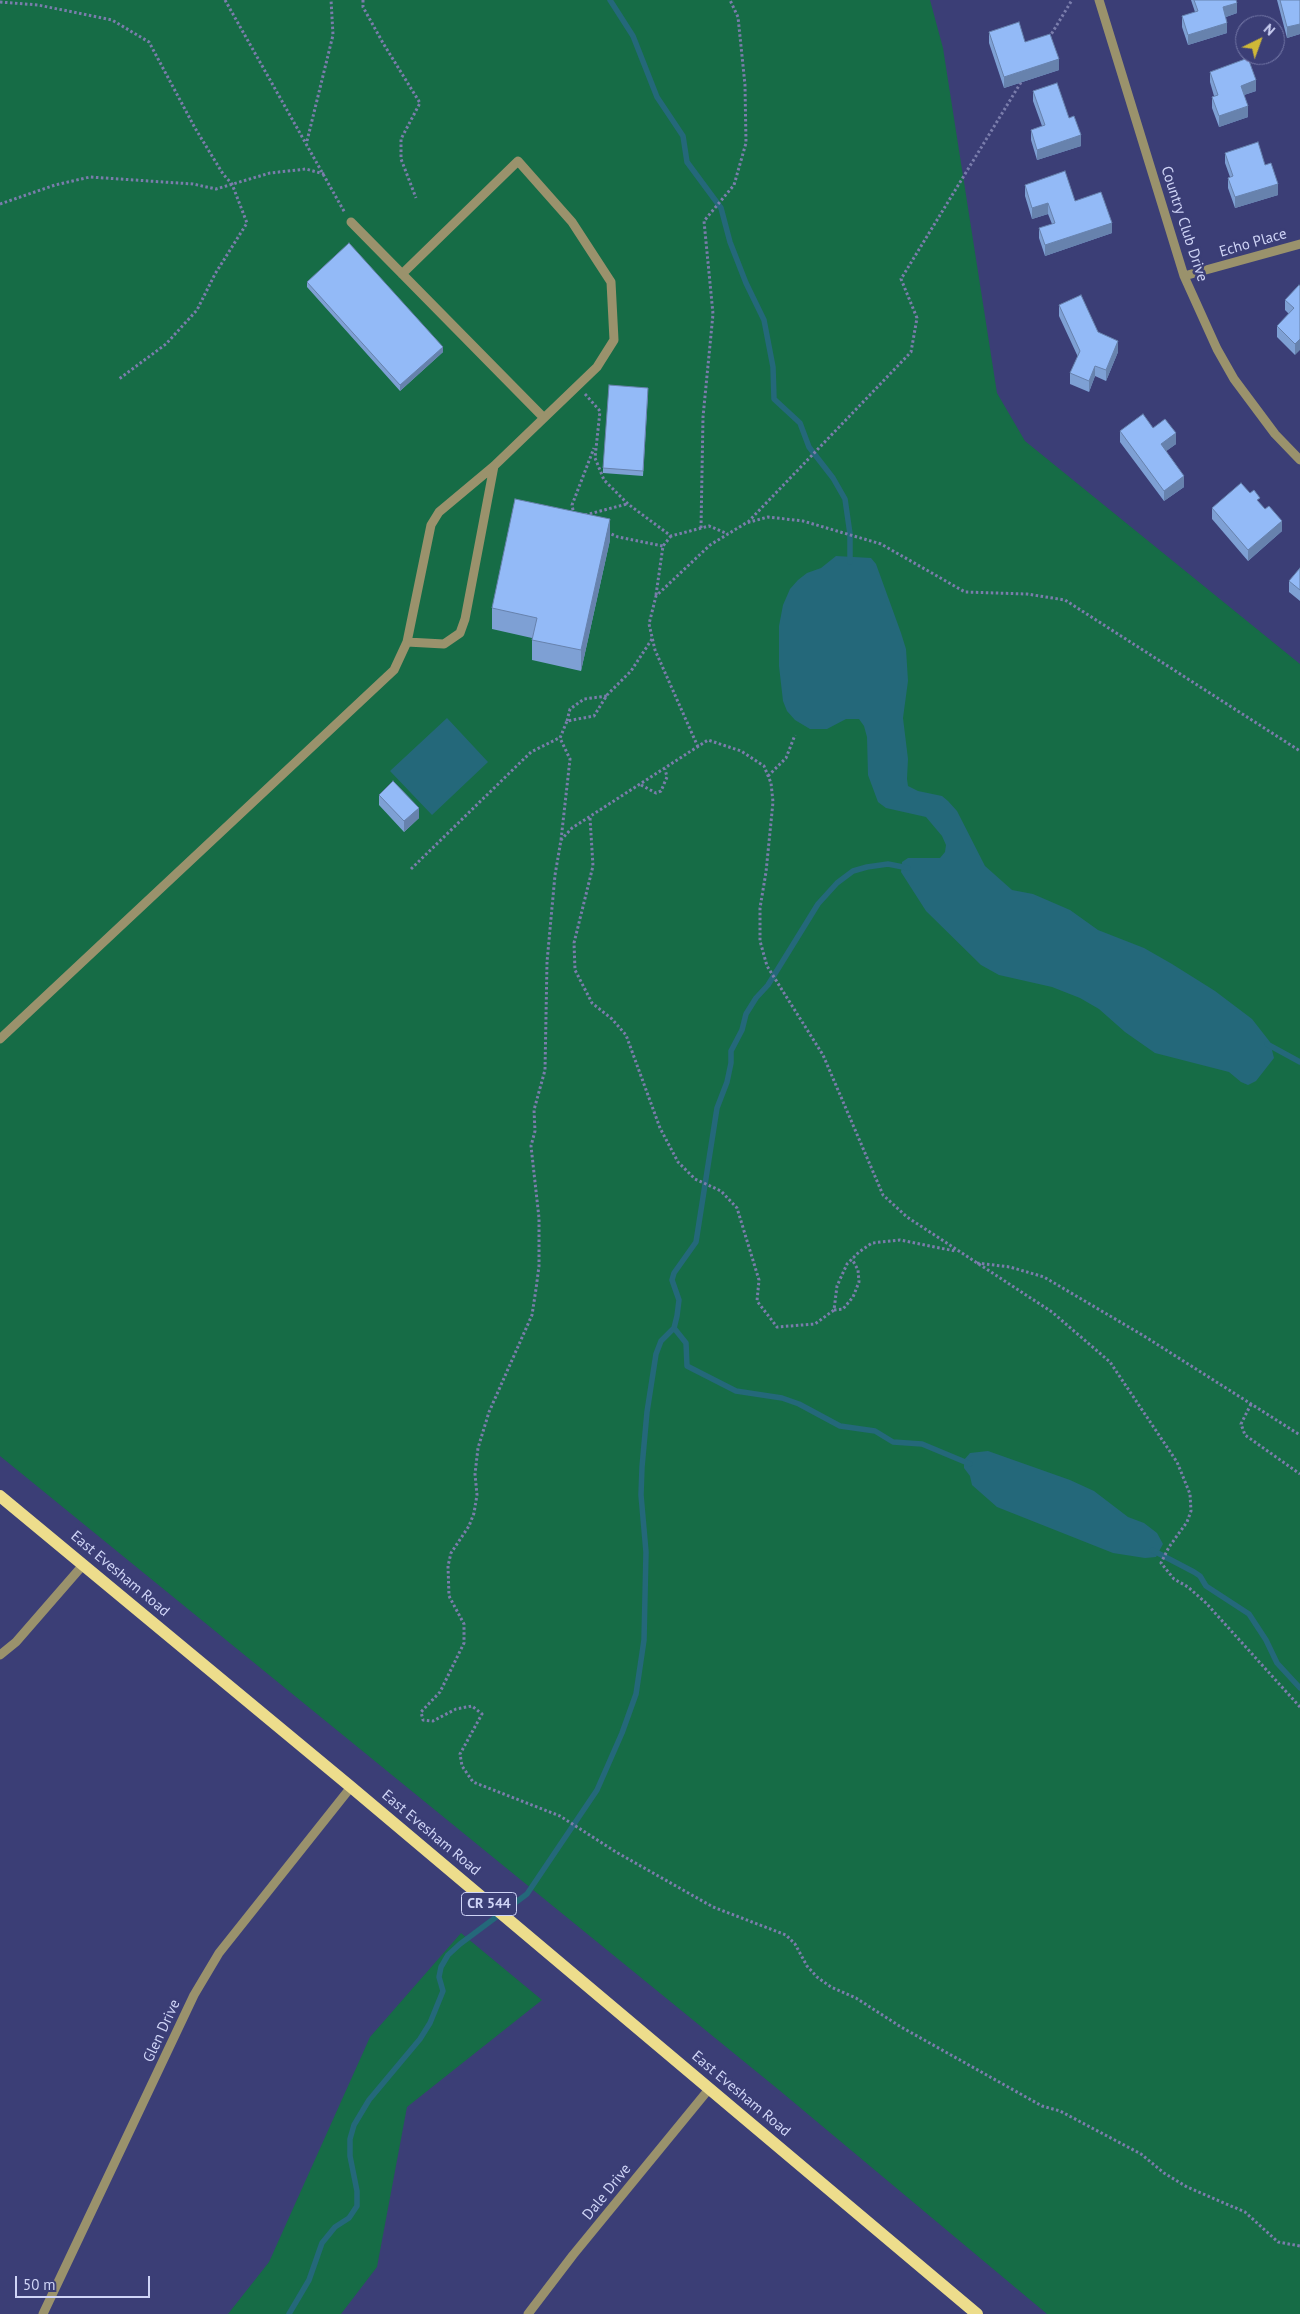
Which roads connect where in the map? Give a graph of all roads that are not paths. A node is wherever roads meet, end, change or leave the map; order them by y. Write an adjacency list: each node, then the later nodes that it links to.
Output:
1 (1099, 0): 5 (street, Country Club Drive)
2 (350, 222): 4 (street)
3 (1300, 244): 5 (street, Echo Place)
4 (402, 274): 6 (street); 6 (street)
5 (1184, 276): 7 (street, Country Club Drive)
6 (544, 418): 8 (street)
7 (1300, 460)
8 (494, 466): 9 (street); 9 (street)
9 (408, 642): 10 (street)
10 (0, 1039)
11 (0, 1496): 12 (main road, East Evesham Road / CR 544)
12 (83, 1565): 13 (street); 14 (main road, East Evesham Road / CR 544)
13 (0, 1655)
14 (350, 1787): 15 (main road, East Evesham Road / CR 544); 16 (street, Glen Drive)
15 (709, 2089): 17 (street, Dale Drive); 18 (main road, East Evesham Road / CR 544)
16 (43, 2314)
17 (528, 2314)
18 (977, 2314)

